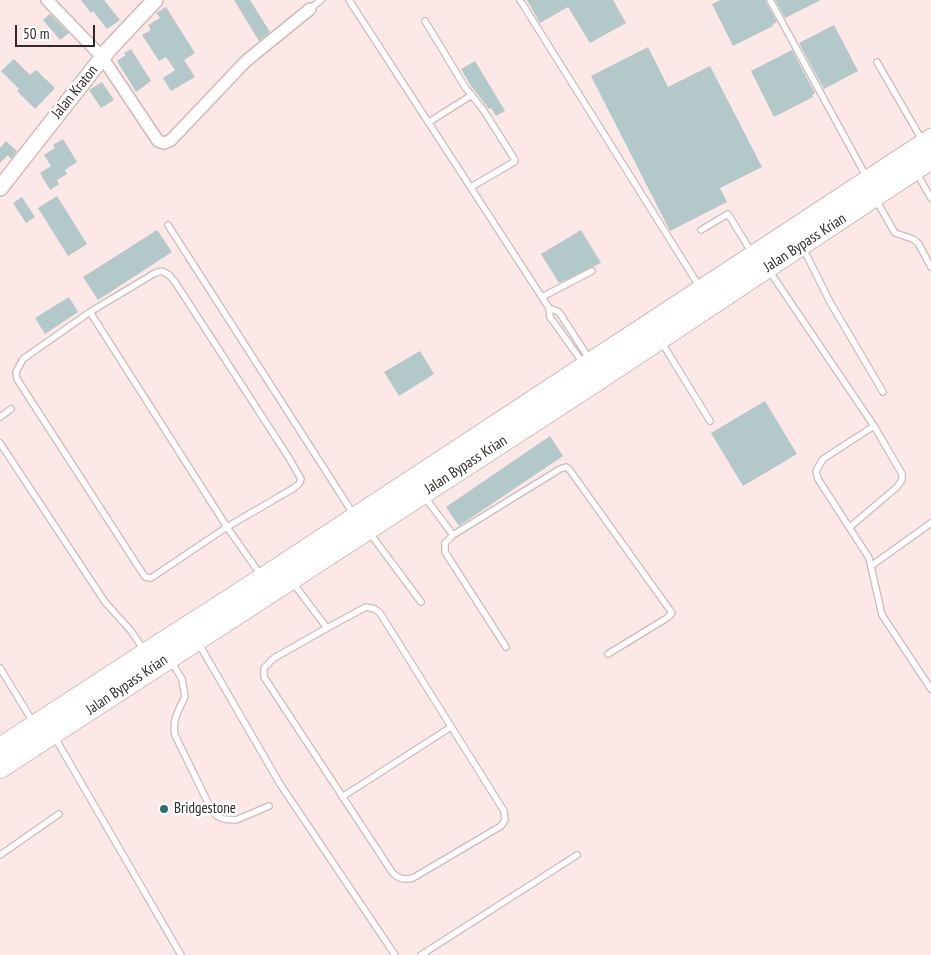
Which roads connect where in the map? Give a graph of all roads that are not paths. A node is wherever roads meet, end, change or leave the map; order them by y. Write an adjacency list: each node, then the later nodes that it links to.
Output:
1 (47, 0): 10 (street)
2 (154, 0): 10 (street, Jalan Kraton)
3 (321, 0): 8 (lane)
4 (359, 0): 7 (lane)
5 (520, 0): 25 (lane)
6 (770, 0): 17 (lane)
7 (350, 2): 13 (lane)
8 (310, 9): 10 (street)
9 (425, 21): 12 (lane)
10 (102, 57): 16 (street, Jalan Kraton)
11 (877, 62): 14 (lane)
12 (472, 95): 13 (lane); 15 (lane)
13 (429, 122): 15 (lane)
14 (925, 153): 17 (highway, Jalan Bypass Krian); 17 (highway, Jalan Bypass Krian); 18 (lane)
15 (471, 187): 26 (lane)
16 (0, 188)
17 (871, 189): 21 (highway, Jalan Bypass Krian); 22 (highway, Jalan Bypass Krian); 23 (lane)
18 (931, 198)
19 (168, 225): 38 (lane)
20 (701, 230): 22 (lane)
21 (802, 245): 22 (highway, Jalan Bypass Krian); 31 (lane)
22 (761, 262): 25 (highway, Jalan Bypass Krian); 29 (highway, Jalan Bypass Krian); 35 (lane)
23 (931, 267)
24 (592, 271): 26 (lane)
25 (702, 290): 30 (highway, Jalan Bypass Krian)
26 (542, 297): 27 (lane)
27 (549, 308): 30 (lane); 30 (lane)
28 (90, 312): 40 (lane); 40 (lane); 40 (lane)
29 (659, 339): 30 (highway, Jalan Bypass Krian); 34 (lane)
30 (594, 372): 37 (highway, Jalan Bypass Krian); 38 (highway, Jalan Bypass Krian)
31 (883, 392)
32 (11, 410): 33 (lane)
33 (0, 417)
34 (710, 421)
35 (874, 426): 41 (lane); 41 (lane)
36 (0, 443): 50 (lane)
37 (422, 493): 38 (highway, Jalan Bypass Krian); 42 (lane)
38 (361, 523): 44 (highway, Jalan Bypass Krian); 45 (highway, Jalan Bypass Krian); 46 (lane)
39 (931, 523): 43 (lane)
40 (227, 527): 44 (lane)
41 (850, 527): 43 (lane)
42 (453, 535): 49 (lane); 51 (lane)
43 (871, 566): 54 (lane)
44 (263, 578): 50 (highway, Jalan Bypass Krian)
45 (291, 580): 47 (lane); 48 (highway, Jalan Bypass Krian)
46 (421, 602)
47 (327, 628): 56 (lane); 60 (lane)
48 (197, 640): 52 (highway, Jalan Bypass Krian); 66 (lane)
49 (506, 647)
50 (146, 652): 55 (highway, Jalan Bypass Krian)
51 (608, 654)
52 (169, 657): 57 (highway, Jalan Bypass Krian); 61 (lane)
53 (0, 670): 55 (lane)
54 (931, 689)
55 (35, 726): 58 (highway, Jalan Bypass Krian)
56 (451, 727): 60 (lane); 60 (lane)
57 (53, 734): 59 (highway, Jalan Bypass Krian); 65 (lane)
58 (0, 748)
59 (0, 768)
60 (342, 797)
61 (269, 806)
62 (59, 814): 63 (lane)
63 (0, 855)
64 (577, 855): 67 (lane)
65 (181, 955)
66 (395, 955)
67 (421, 955)

